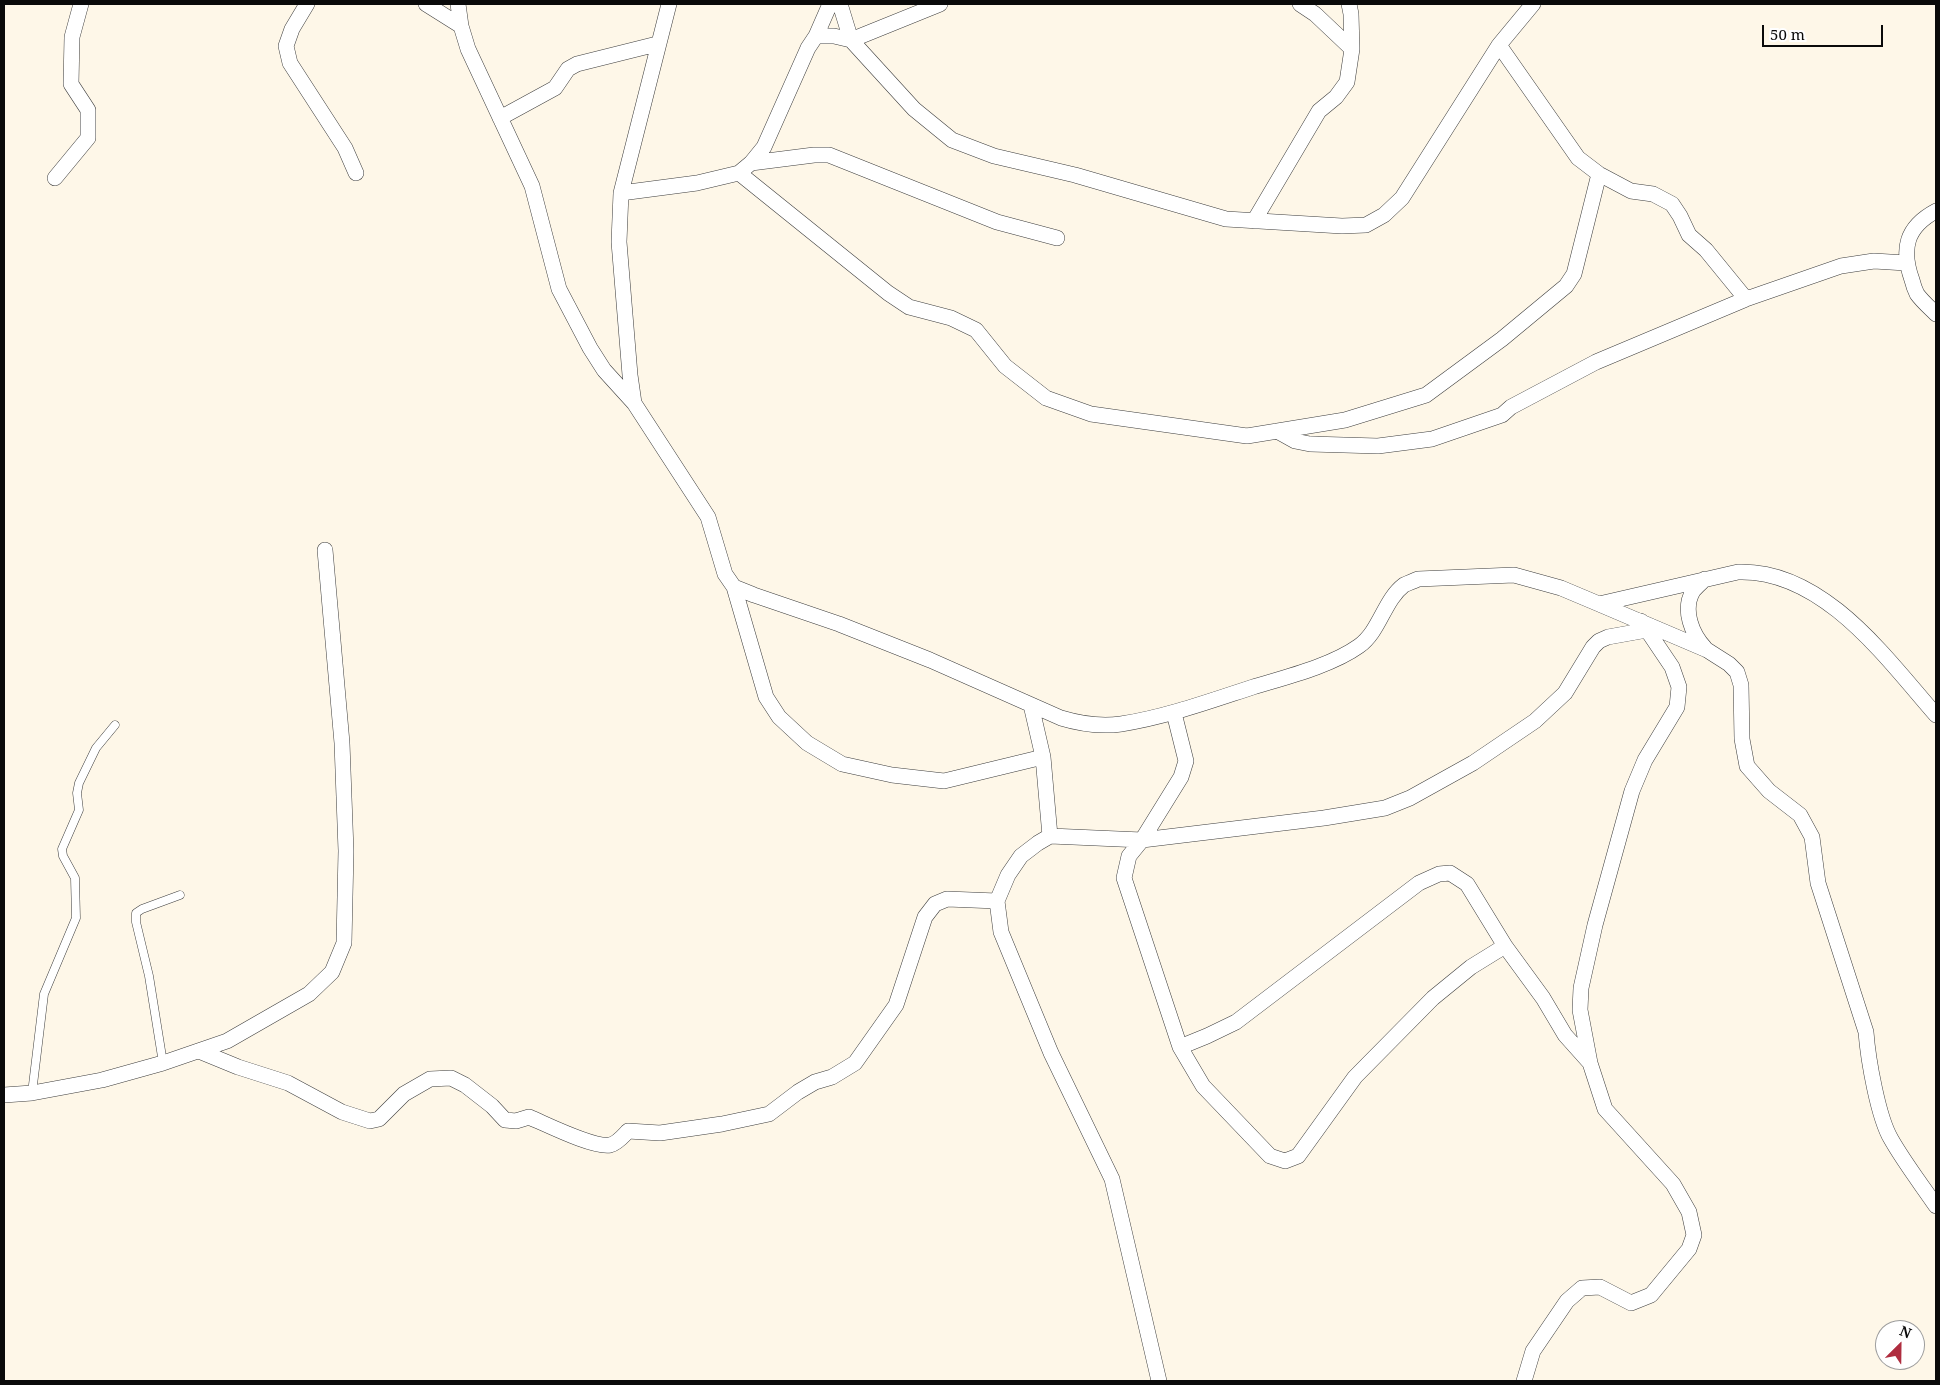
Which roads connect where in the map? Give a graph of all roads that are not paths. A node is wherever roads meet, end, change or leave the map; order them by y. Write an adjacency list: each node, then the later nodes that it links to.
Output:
1 (81, 4): 23 (street)
2 (307, 4): 20 (street)
3 (426, 4): 12 (street)
4 (458, 4): 12 (street)
5 (669, 4): 15 (street)
6 (830, 4): 13 (street)
7 (840, 4): 14 (street)
8 (940, 4): 14 (street)
9 (1300, 4): 17 (street)
10 (1349, 4): 17 (street)
11 (1533, 4): 16 (street)
12 (461, 26): 18 (street)
13 (816, 36): 14 (street); 19 (street)
14 (851, 40): 26 (street)
15 (657, 44): 18 (street); 24 (street)
16 (1499, 45): 22 (street); 26 (street)
17 (1352, 49): 26 (street)
18 (500, 118): 31 (street)
19 (751, 163): 21 (street); 27 (street)
20 (356, 173)
21 (739, 173): 24 (street); 32 (street)
22 (1599, 174): 29 (street); 32 (street)
23 (55, 178)
24 (621, 193): 31 (street)
25 (1936, 211): 28 (street)
26 (1254, 221)
27 (1056, 238)
28 (1906, 263): 29 (street); 30 (street)
29 (1746, 299): 32 (street)
30 (1936, 314)
31 (634, 403): 35 (street)
32 (1276, 431)
33 (325, 550): 50 (street)
34 (1705, 579): 36 (street); 38 (street); 41 (street)
35 (734, 587): 39 (street); 43 (street)
36 (1599, 604): 37 (street); 40 (street)
37 (1644, 625): 38 (street); 45 (street); 52 (street)
38 (1707, 650): 55 (street)
39 (1031, 705): 40 (street); 43 (street)
40 (1174, 713): 45 (street)
41 (1936, 715)
42 (115, 725): 53 (lane)
43 (1043, 757): 44 (street)
44 (1050, 836): 45 (street); 47 (street)
45 (1142, 840): 49 (street)
46 (180, 895): 51 (lane)
47 (997, 902): 50 (street); 56 (street)
48 (1505, 946): 49 (street); 49 (street); 52 (street)
49 (1180, 1047)
50 (199, 1051): 51 (street)
51 (163, 1063): 53 (street)
52 (1590, 1063): 57 (street)
53 (32, 1093): 54 (street)
54 (4, 1095)
55 (1936, 1206)
56 (1159, 1381)
57 (1524, 1381)

